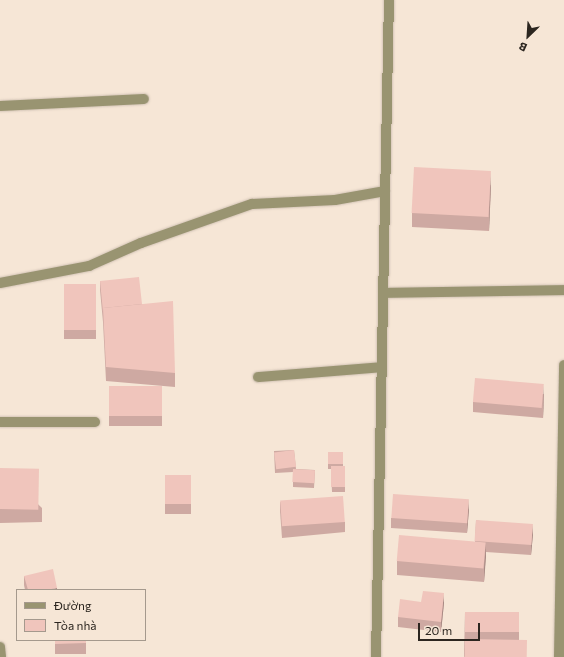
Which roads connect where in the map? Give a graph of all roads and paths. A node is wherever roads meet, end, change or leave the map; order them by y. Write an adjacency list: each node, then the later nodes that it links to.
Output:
1 (389, 0): 4 (street)
2 (144, 99): 3 (street)
3 (0, 106)
4 (385, 191): 5 (street); 7 (street)
5 (0, 283)
6 (564, 290): 7 (street)
7 (383, 293): 9 (street)
8 (564, 365): 16 (street)
9 (382, 368): 10 (street); 15 (street)
10 (258, 377)
11 (0, 422): 12 (street)
12 (95, 422)
13 (0, 647): 14 (street)
14 (1, 657)
15 (376, 657)
16 (559, 657)

